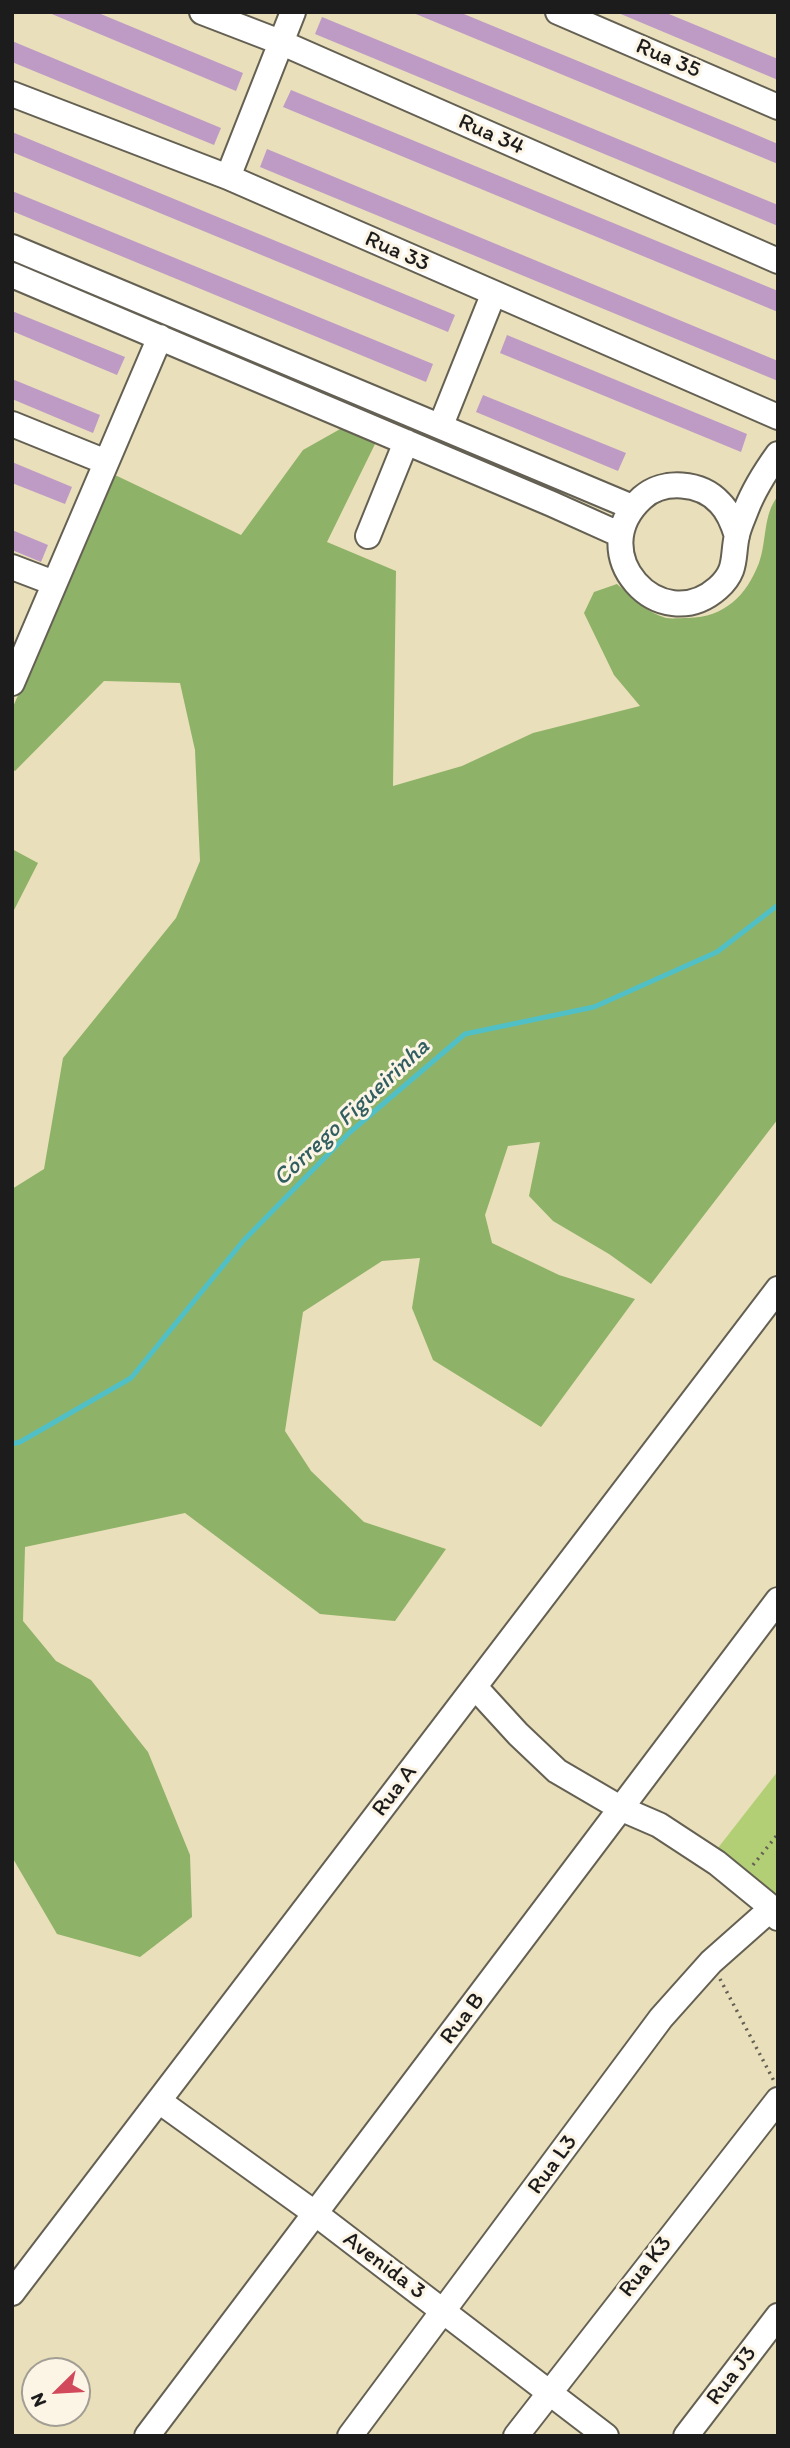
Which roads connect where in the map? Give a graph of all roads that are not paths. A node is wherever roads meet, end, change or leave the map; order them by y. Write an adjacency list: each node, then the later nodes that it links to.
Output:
1 (202, 12): 4 (street, Rua 34)
2 (293, 12): 4 (street)
3 (558, 12): 6 (street, Rua 35)
4 (280, 43): 7 (street); 9 (street, Rua 34)
5 (12, 94): 7 (street, Rua 33)
6 (778, 107)
7 (228, 177): 11 (street, Rua 33)
8 (12, 247): 15 (street)
9 (778, 261)
10 (12, 275): 12 (street)
11 (493, 295): 13 (street, Rua 33); 15 (street)
12 (160, 337): 16 (street); 18 (street)
13 (778, 417)
14 (12, 424): 18 (street)
15 (441, 425): 21 (street)
16 (406, 442): 22 (street); 23 (street)
17 (778, 454): 19 (street)
18 (106, 462): 26 (street)
19 (757, 485): 20 (street); 24 (street)
20 (719, 501): 21 (street); 24 (street)
21 (632, 507): 22 (street)
22 (621, 535): 24 (street)
23 (368, 536)
24 (737, 536)
25 (12, 567): 26 (street)
26 (54, 583): 27 (street)
27 (12, 683)
28 (778, 1289): 30 (street, Rua A)
29 (778, 1600): 31 (street, Rua B)
30 (475, 1686): 31 (street); 34 (street, Rua A)
31 (622, 1809): 32 (street); 35 (street, Rua B)
32 (775, 1913): 37 (street, Rua L3)
33 (778, 2100): 39 (street, Rua K3)
34 (159, 2101): 35 (street, Avenida 3); 36 (street, Rua A)
35 (316, 2214): 37 (street, Avenida 3); 40 (street, Rua B)
36 (12, 2293)
37 (444, 2312): 39 (street, Avenida 3); 41 (street, Rua L3)
38 (778, 2316): 44 (street, Rua J3)
39 (550, 2391): 42 (street, Rua K3); 43 (street, Avenida 3)
40 (147, 2436)
41 (351, 2436)
42 (516, 2436)
43 (607, 2436)
44 (687, 2436)

